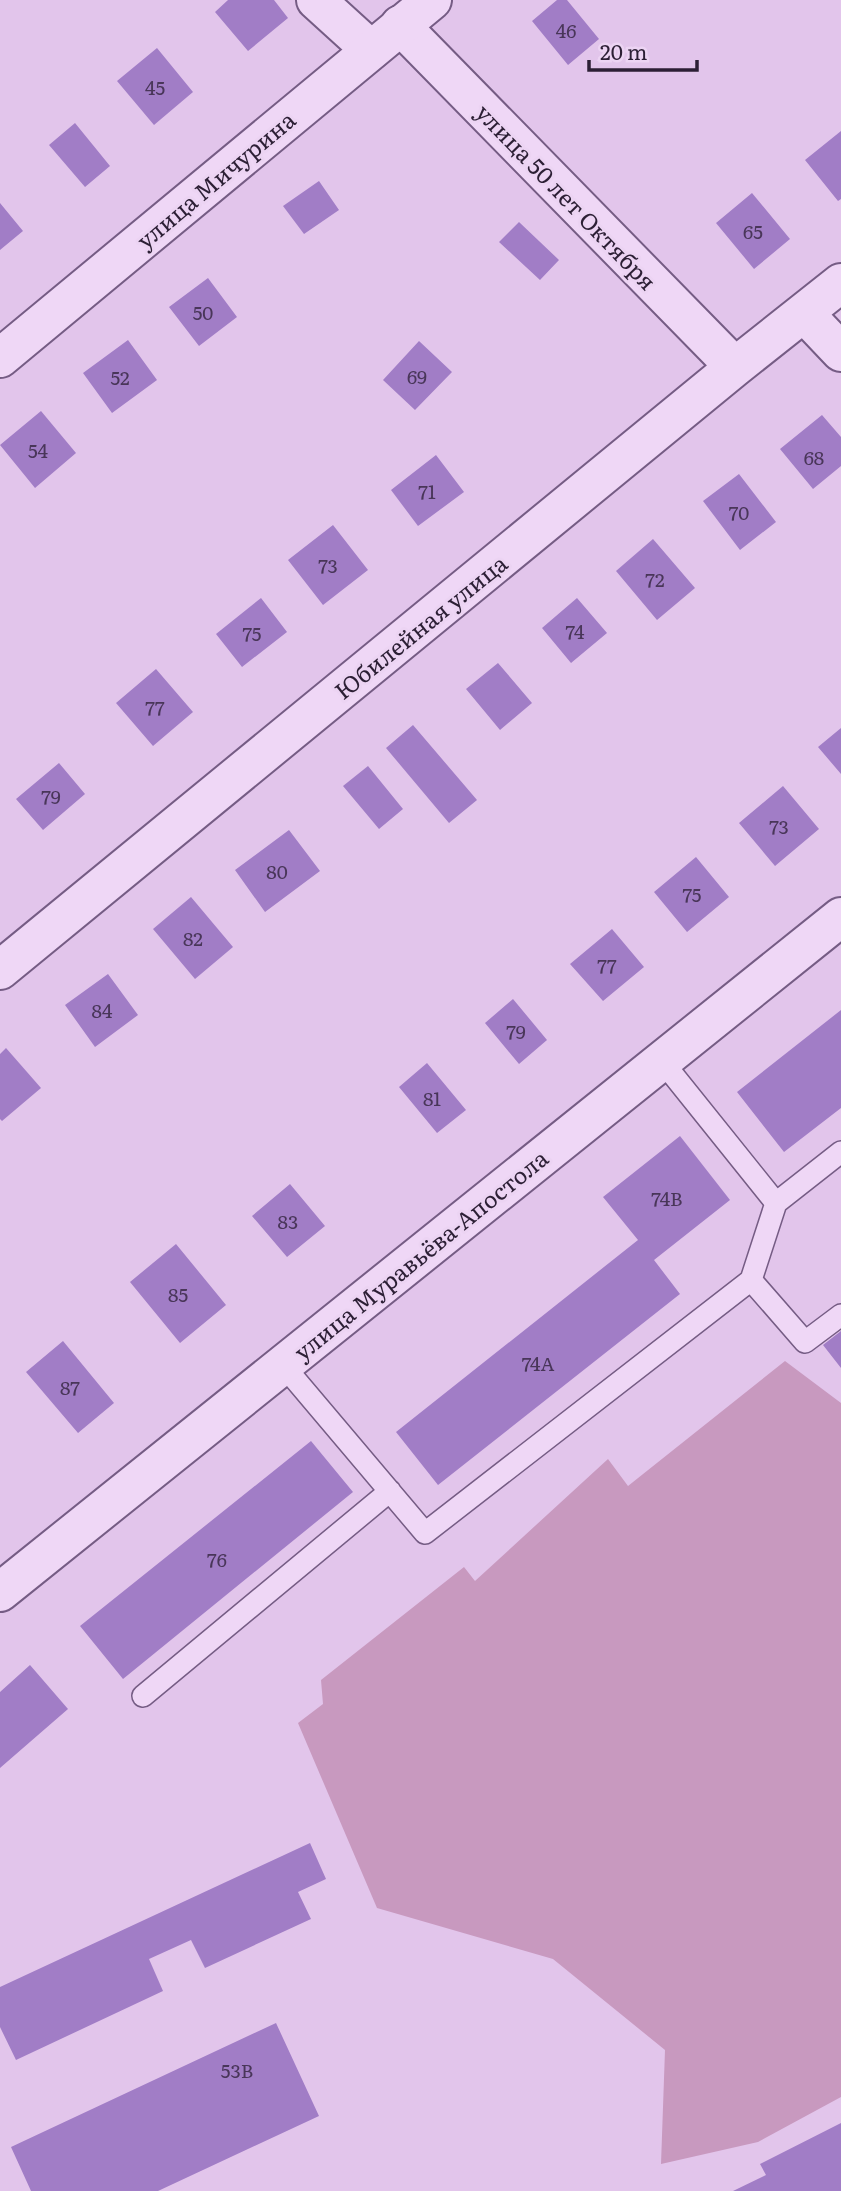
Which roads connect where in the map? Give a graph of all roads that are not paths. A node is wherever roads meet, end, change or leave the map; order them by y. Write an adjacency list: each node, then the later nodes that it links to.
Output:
1 (316, 0): 4 (street)
2 (432, 0): 3 (street, улица Мичурина)
3 (400, 25): 4 (street, улица Мичурина); 9 (street, улица 50 лет Октября)
4 (371, 50): 8 (street, улица Мичурина)
5 (841, 284): 6 (street, Юбилейная улица)
6 (804, 313): 7 (street); 9 (street, Юбилейная улица)
7 (841, 352)
8 (0, 358)
9 (735, 367): 11 (street, Юбилейная улица)
10 (841, 917): 12 (street, улица Муравьёва-Апостола)
11 (0, 970)
12 (662, 1060): 14 (lane); 17 (street, улица Муравьёва-Апостола)
13 (841, 1152): 14 (lane)
14 (776, 1203): 15 (lane)
15 (751, 1280): 16 (lane); 18 (lane)
16 (841, 1314)
17 (283, 1365): 18 (lane); 19 (street, улица Муравьёва-Апостола)
18 (390, 1491): 20 (lane)
19 (0, 1592)
20 (143, 1696)

